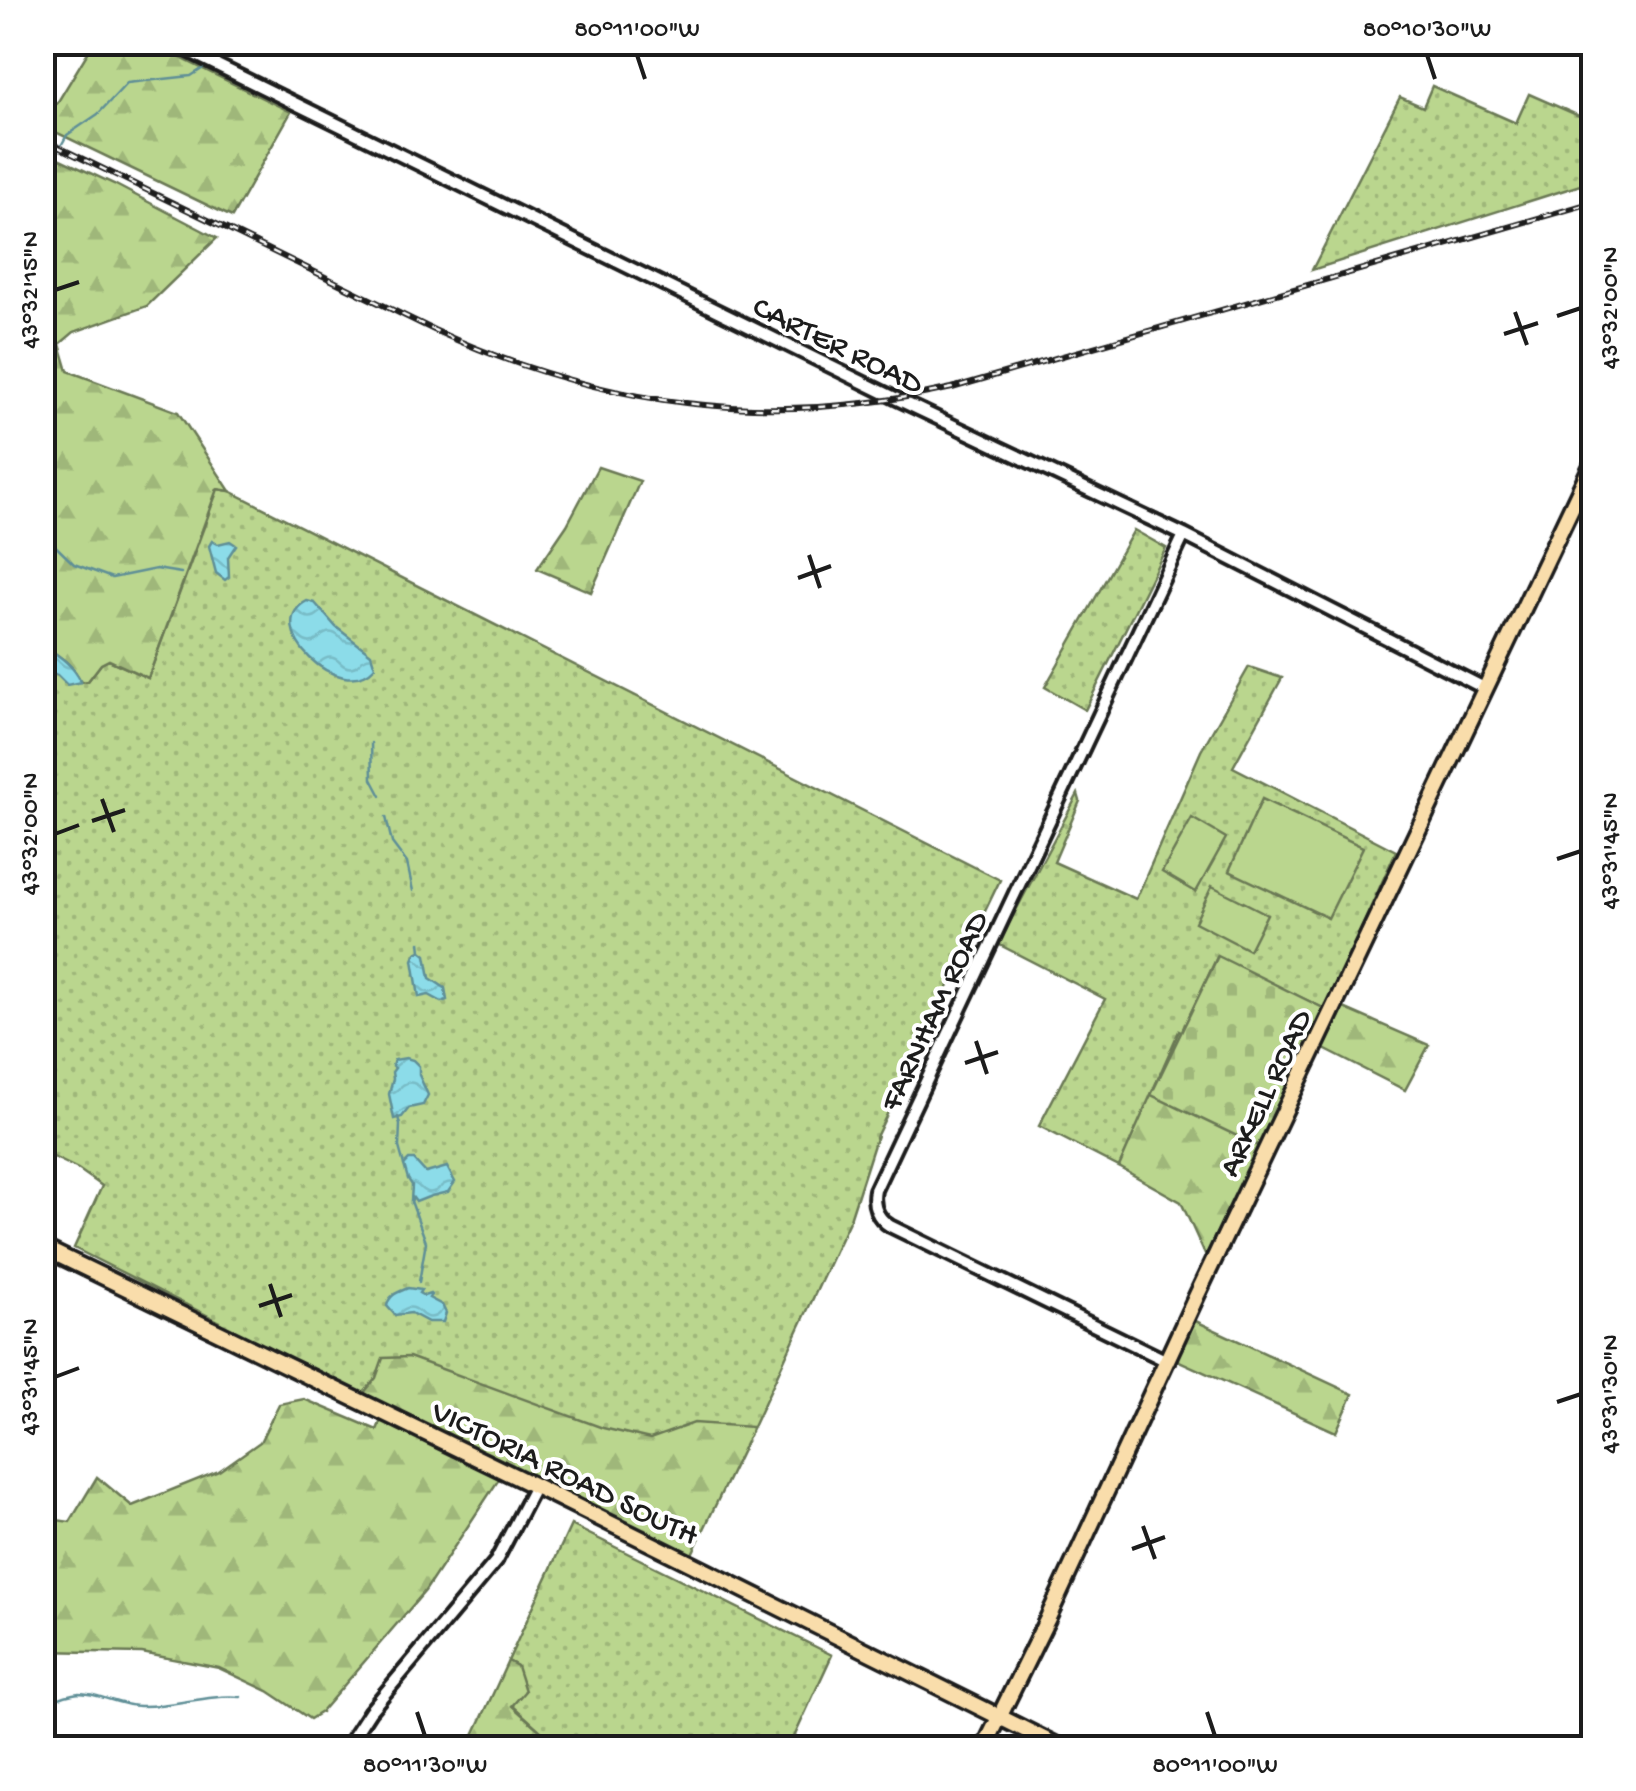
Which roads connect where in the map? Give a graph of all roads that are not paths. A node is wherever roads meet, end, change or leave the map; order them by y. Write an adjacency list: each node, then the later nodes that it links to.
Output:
1 (170, 42): 3 (street, CARTER ROAD)
2 (1594, 460): 4 (main road, ARKELL ROAD)
3 (1184, 534): 4 (street, CARTER ROAD); 6 (street, FARNHAM ROAD)
4 (1486, 689): 6 (main road, ARKELL ROAD)
5 (42, 1247): 7 (main road, VICTORIA ROAD SOUTH)
6 (1167, 1361): 8 (main road, ARKELL ROAD)
7 (536, 1486): 8 (main road, VICTORIA ROAD SOUTH); 9 (street)
8 (999, 1716): 10 (main road, ARKELL ROAD); 11 (main road, VICTORIA ROAD SOUTH)
9 (346, 1748)
10 (984, 1748)
11 (1062, 1748)

